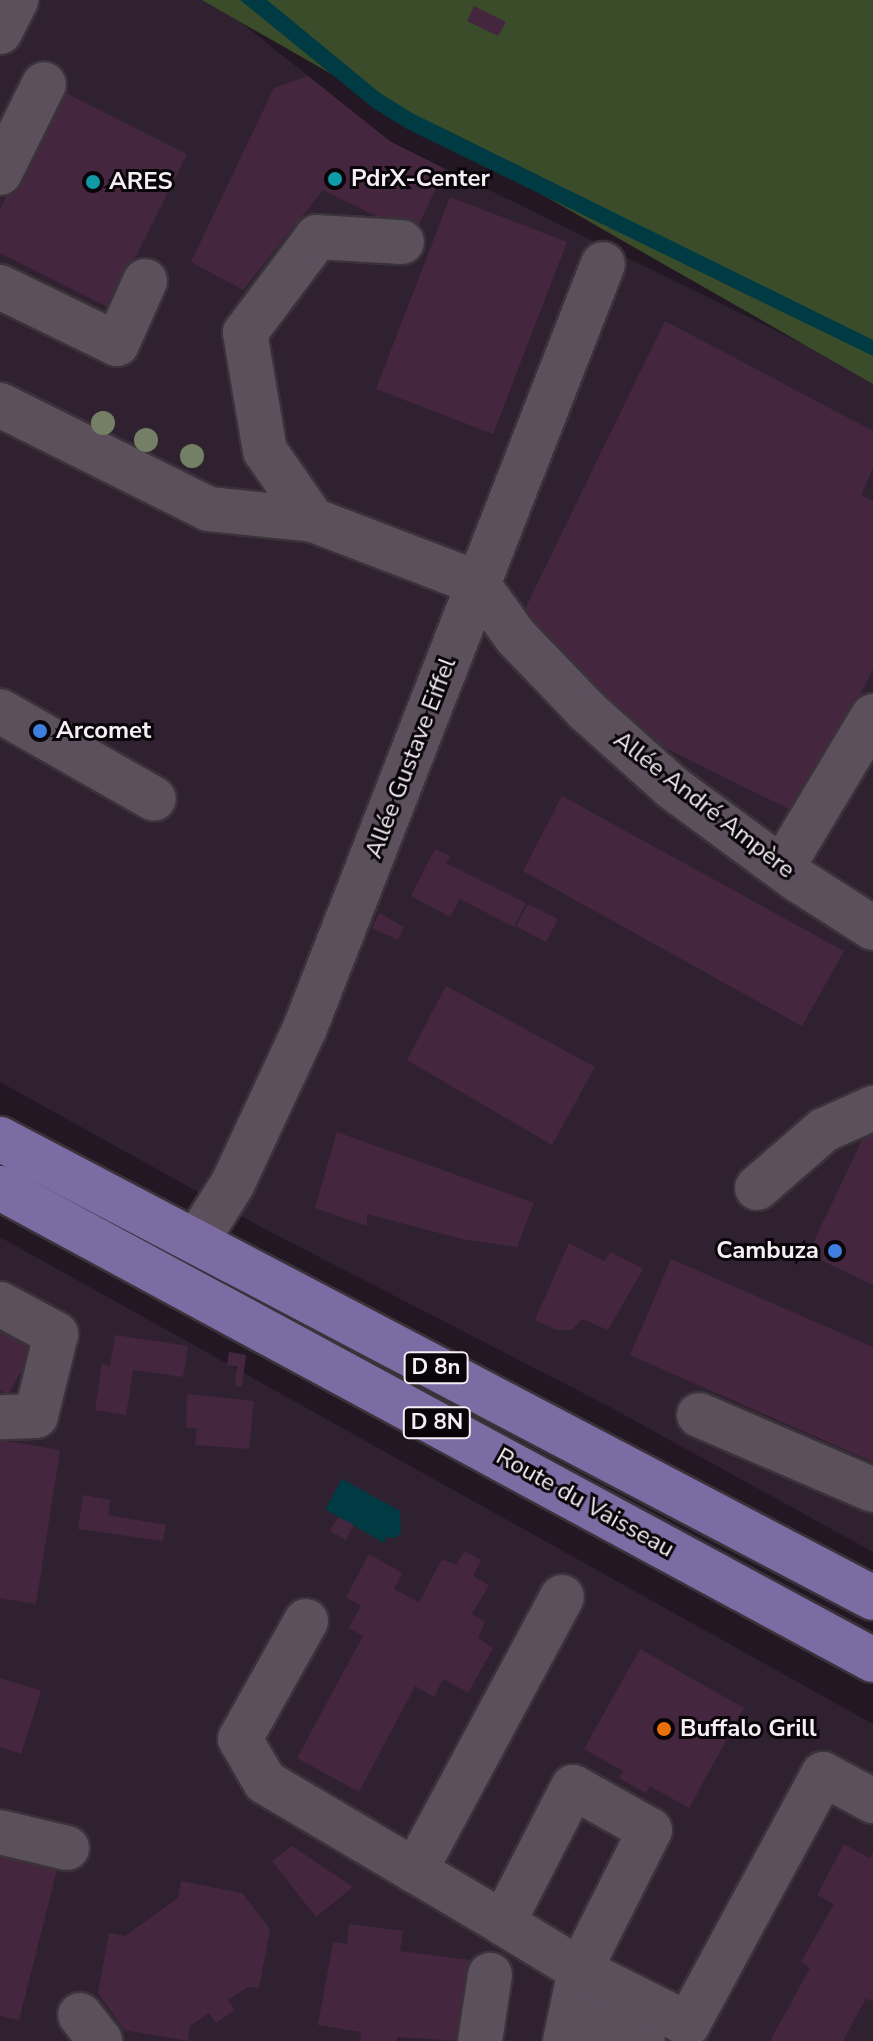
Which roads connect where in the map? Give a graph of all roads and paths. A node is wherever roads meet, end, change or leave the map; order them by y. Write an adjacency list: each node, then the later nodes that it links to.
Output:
1 (16, 0): 2 (street)
2 (0, 32)
3 (44, 84): 4 (street)
4 (0, 173)
5 (402, 242): 10 (street)
6 (603, 264): 11 (street, Allée Gustave Eiffel)
7 (145, 281): 8 (street)
8 (0, 287)
9 (0, 405): 10 (street)
10 (313, 520): 11 (street)
11 (461, 576): 15 (street, Allée André Ampère); 21 (street, Allée Gustave Eiffel)
12 (0, 711): 14 (street)
13 (873, 716): 15 (street)
14 (154, 799)
15 (782, 868): 16 (street, Allée André Ampère)
16 (873, 928)
17 (873, 1108): 20 (street)
18 (0, 1139): 21 (main road, Route du Vaisseau / D 8n)
19 (0, 1188): 29 (main road, Route du Vaisseau / D 8N)
20 (757, 1188)
21 (196, 1242): 27 (main road, Route du Vaisseau / D 8n)
22 (0, 1304): 24 (street)
23 (699, 1415): 25 (street)
24 (0, 1417)
25 (873, 1490)
26 (562, 1597): 33 (street)
27 (873, 1598)
28 (306, 1621): 33 (street)
29 (873, 1660)
30 (873, 1801): 35 (street)
31 (0, 1832): 32 (street)
32 (67, 1848)
33 (415, 1871): 34 (street)
34 (503, 1923): 35 (street); 35 (street)
35 (580, 1970): 37 (street)
36 (490, 1975): 38 (street)
37 (568, 2028): 39 (street)
38 (480, 2041)
39 (643, 2041)

